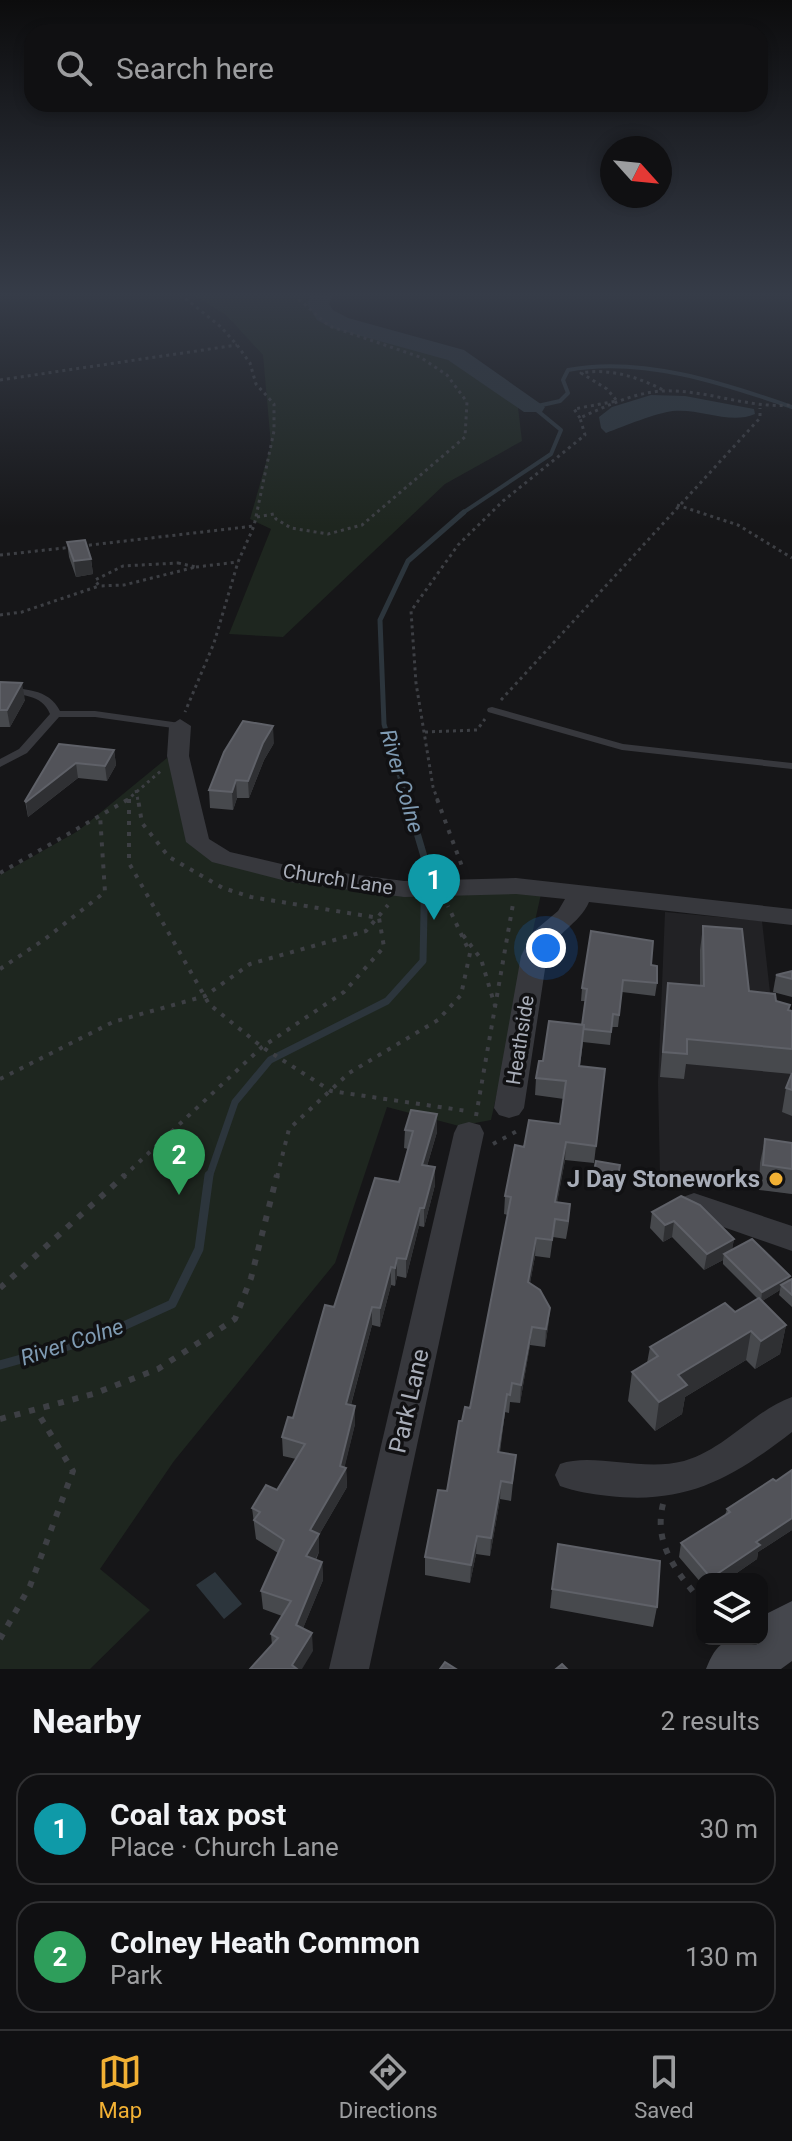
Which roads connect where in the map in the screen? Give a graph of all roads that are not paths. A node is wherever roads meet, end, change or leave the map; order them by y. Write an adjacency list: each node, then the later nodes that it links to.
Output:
1 (0, 690): 3 (lane)
2 (492, 710): 6 (lane)
3 (56, 714): 4 (lane); 5 (lane)
4 (180, 726): 7 (street, Church Lane)
5 (0, 764)
6 (792, 766)
7 (579, 894): 8 (street, Church Lane); 9 (street, Heathside)
8 (792, 917)
9 (509, 1108)
10 (473, 1123): 16 (street, Park Lane)
11 (694, 1205): 12 (street)
12 (792, 1239)
13 (792, 1412): 14 (street)
14 (573, 1475)
15 (792, 1628): 17 (street)
16 (349, 1669)
17 (734, 1669)

